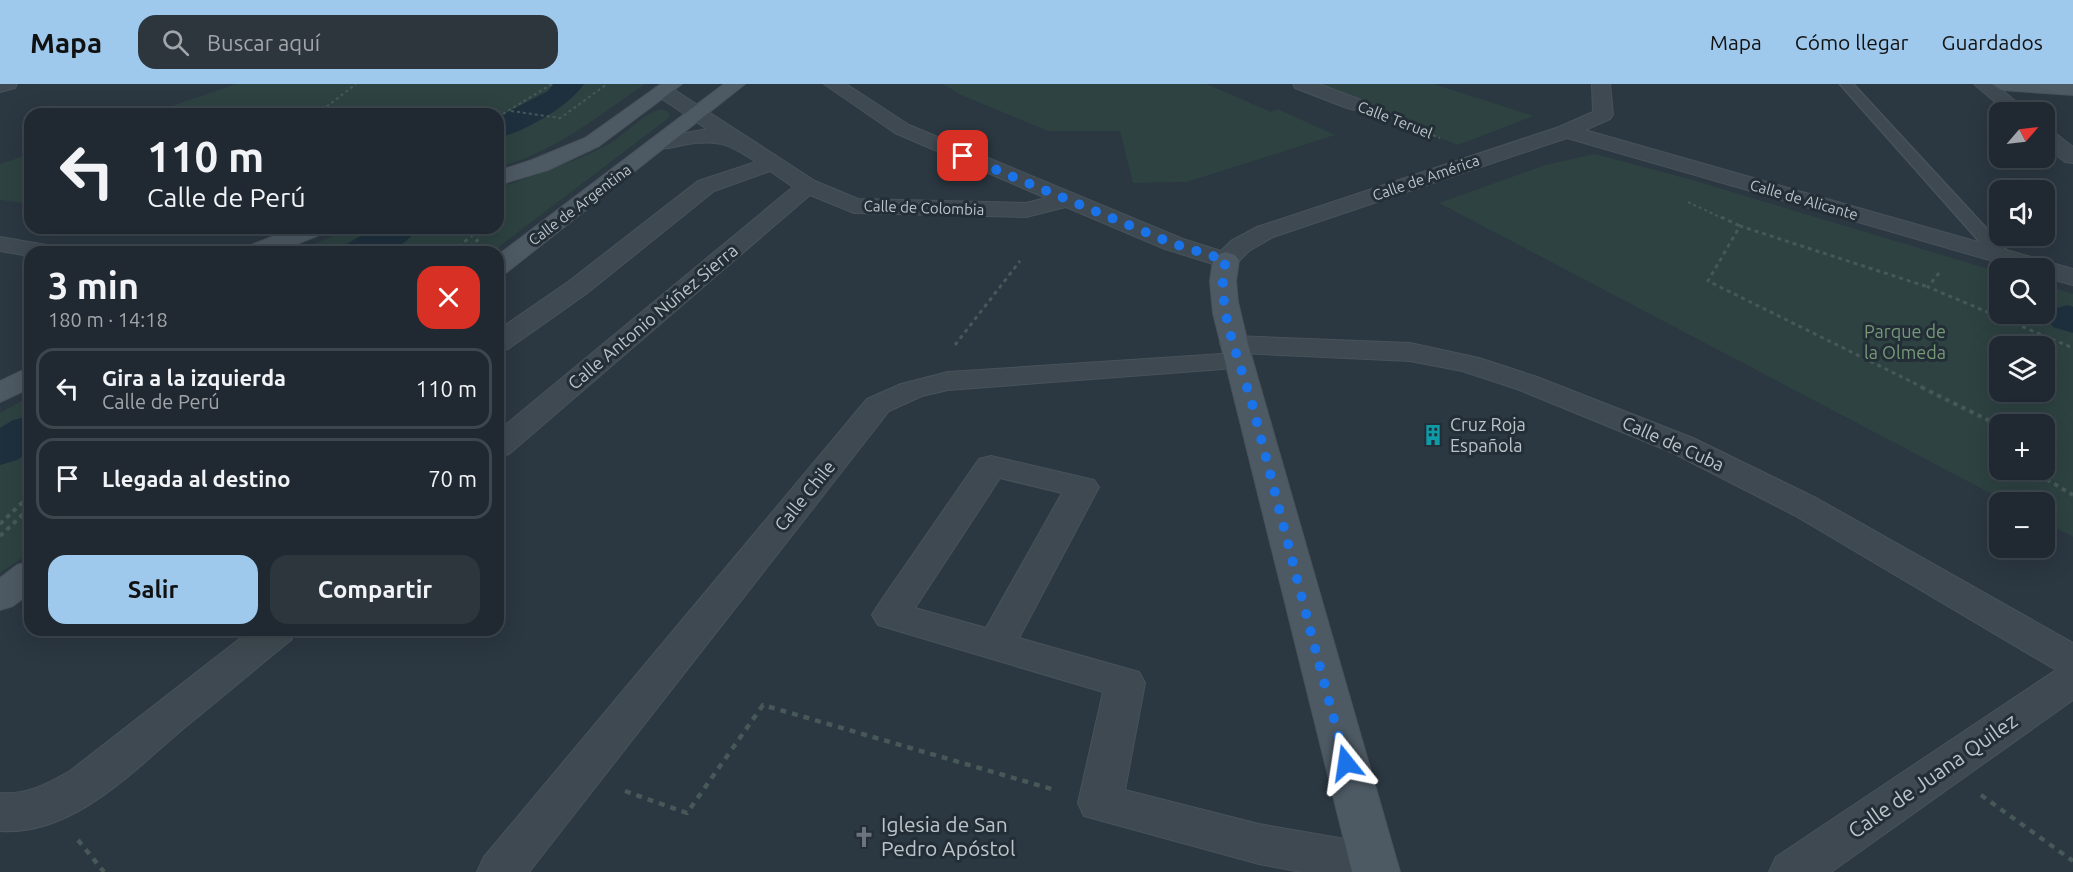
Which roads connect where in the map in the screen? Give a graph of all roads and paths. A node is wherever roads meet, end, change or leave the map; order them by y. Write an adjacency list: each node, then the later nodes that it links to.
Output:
1 (8, 84): 12 (street)
2 (356, 84): 17 (path)
3 (552, 84): 18 (path)
4 (607, 84): 21 (path)
5 (736, 84): 19 (street, Calle de Argentina)
6 (832, 84): 33 (street)
7 (1302, 84): 16 (street, Calle Teruel)
8 (1601, 84): 23 (street, Calle de América)
9 (1846, 84): 41 (lane)
10 (1983, 84): 15 (street)
11 (2001, 84): 14 (street)
12 (0, 87)
13 (668, 88): 19 (street, Calle de Colombia); 31 (street)
14 (2073, 89)
15 (2006, 102)
16 (1354, 104): 27 (path, Calle Teruel)
17 (325, 108)
18 (509, 111): 20 (path); 21 (path)
19 (698, 113): 24 (street, Calle de Colombia); 25 (street, Calle de Argentina)
20 (504, 114)
21 (561, 118): 22 (path)
22 (555, 122)
23 (1566, 131): 28 (street, Calle de América); 37 (street, Calle de Alicante)
24 (736, 139): 25 (street, Calle de Argentina); 30 (street, Calle de Colombia)
25 (662, 143): 45 (street, Calle de Argentina)
26 (2055, 143): 29 (street)
27 (1458, 145): 28 (street)
28 (1489, 156): 43 (street, Calle de América)
29 (2073, 157)
30 (773, 164): 32 (street, Calle de Colombia); 49 (street)
31 (504, 176)
32 (807, 186): 33 (street, Calle de Colombia); 56 (street, Calle Antonio Núñez Sierra)
33 (1066, 200): 43 (street)
34 (301, 234): 38 (street)
35 (474, 234): 39 (path)
36 (0, 244): 40 (street)
37 (1962, 245): 41 (street, Calle de Alicante); 48 (path)
38 (270, 246)
39 (459, 246)
40 (24, 248)
41 (2002, 256): 42 (street, Calle de Alicante)
42 (2008, 258)
43 (1226, 260): 51 (street)
44 (1020, 261): 53 (path)
45 (504, 262)
46 (2055, 272): 47 (street, Calle de Alicante)
47 (2073, 277)
48 (1928, 287): 50 (path); 55 (path)
49 (504, 339)
50 (2073, 348)
51 (1237, 352): 53 (street, Calle Chile); 67 (street, Calle de Cuba); 74 (street)
52 (24, 379): 54 (street)
53 (926, 384): 70 (street, Calle Chile)
54 (0, 393)
55 (1989, 421)
56 (504, 442)
57 (2048, 480): 58 (path)
58 (2073, 495)
59 (24, 501): 61 (path)
60 (24, 514): 62 (path)
61 (0, 524)
62 (0, 536)
63 (24, 579): 64 (street)
64 (0, 597)
65 (270, 636): 72 (street)
66 (996, 645): 66 (street); 71 (street)
67 (2073, 661)
68 (2073, 679): 69 (street, Calle de Juana Quilez)
69 (1943, 769): 73 (path); 76 (street, Calle de Juana Quilez)
70 (579, 775): 71 (path); 75 (street, Calle Chile)
71 (1100, 803): 74 (street)
72 (0, 812)
73 (2073, 861)
74 (1375, 869)
75 (501, 872)
76 (1793, 872)

